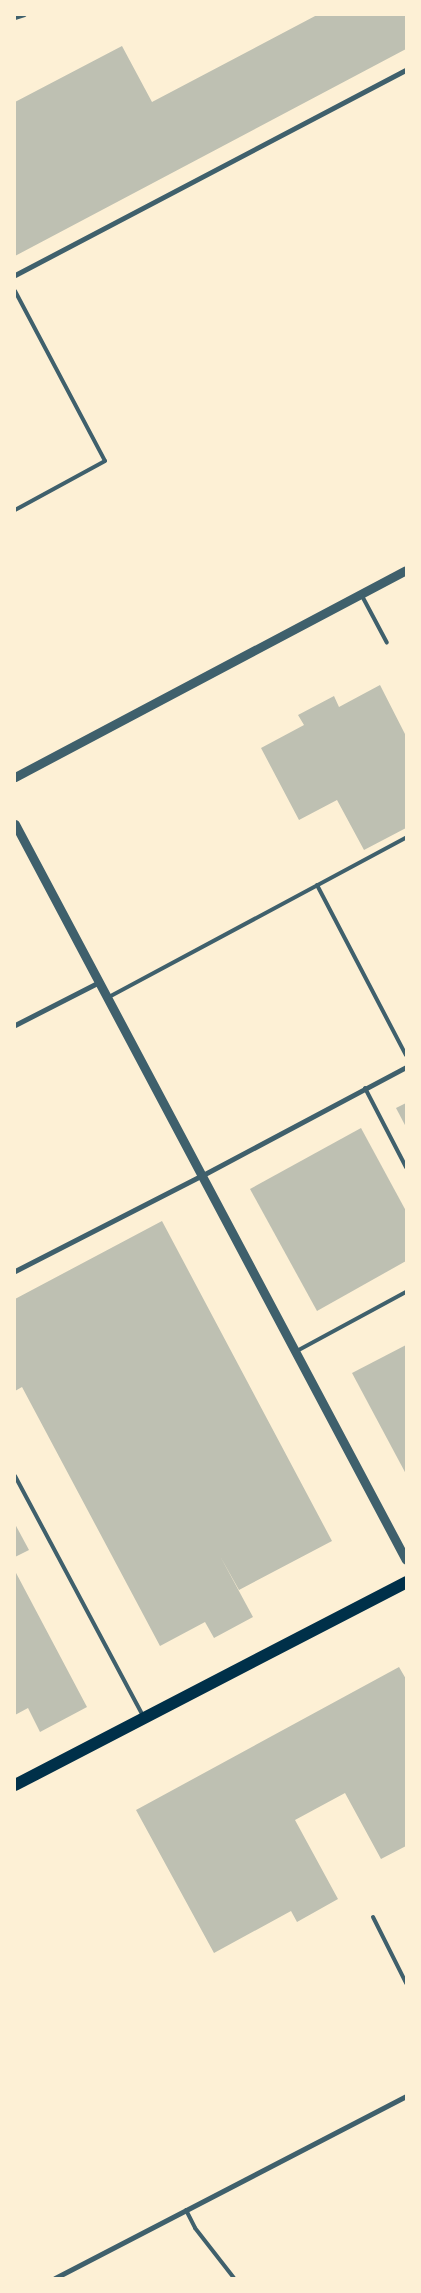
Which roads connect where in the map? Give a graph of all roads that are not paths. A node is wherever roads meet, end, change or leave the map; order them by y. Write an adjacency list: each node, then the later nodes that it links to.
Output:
1 (26, 15): 2 (lane)
2 (15, 18)
3 (406, 70): 4 (street)
4 (15, 275)
5 (15, 291): 6 (lane)
6 (15, 510)
7 (406, 570): 8 (street)
8 (360, 594): 9 (lane); 10 (street)
9 (387, 643)
10 (15, 777)
11 (15, 824): 14 (street)
12 (406, 838): 13 (lane)
13 (317, 885): 15 (lane); 17 (lane)
14 (99, 982): 15 (street); 16 (street)
15 (107, 998): 21 (street)
16 (15, 1025)
17 (406, 1055)
18 (406, 1067): 19 (street)
19 (365, 1088): 20 (lane); 21 (street)
20 (406, 1167)
21 (201, 1176): 22 (street); 24 (street)
22 (15, 1271)
23 (406, 1292): 24 (lane)
24 (295, 1352): 26 (street)
25 (15, 1476): 28 (lane)
26 (406, 1560)
27 (406, 1582): 28 (main road)
28 (144, 1718): 29 (main road)
29 (15, 1785)
30 (373, 1917): 31 (lane)
31 (406, 1983)
32 (406, 2096): 33 (street)
33 (186, 2210): 34 (street); 35 (lane)
34 (55, 2278)
35 (234, 2278)

